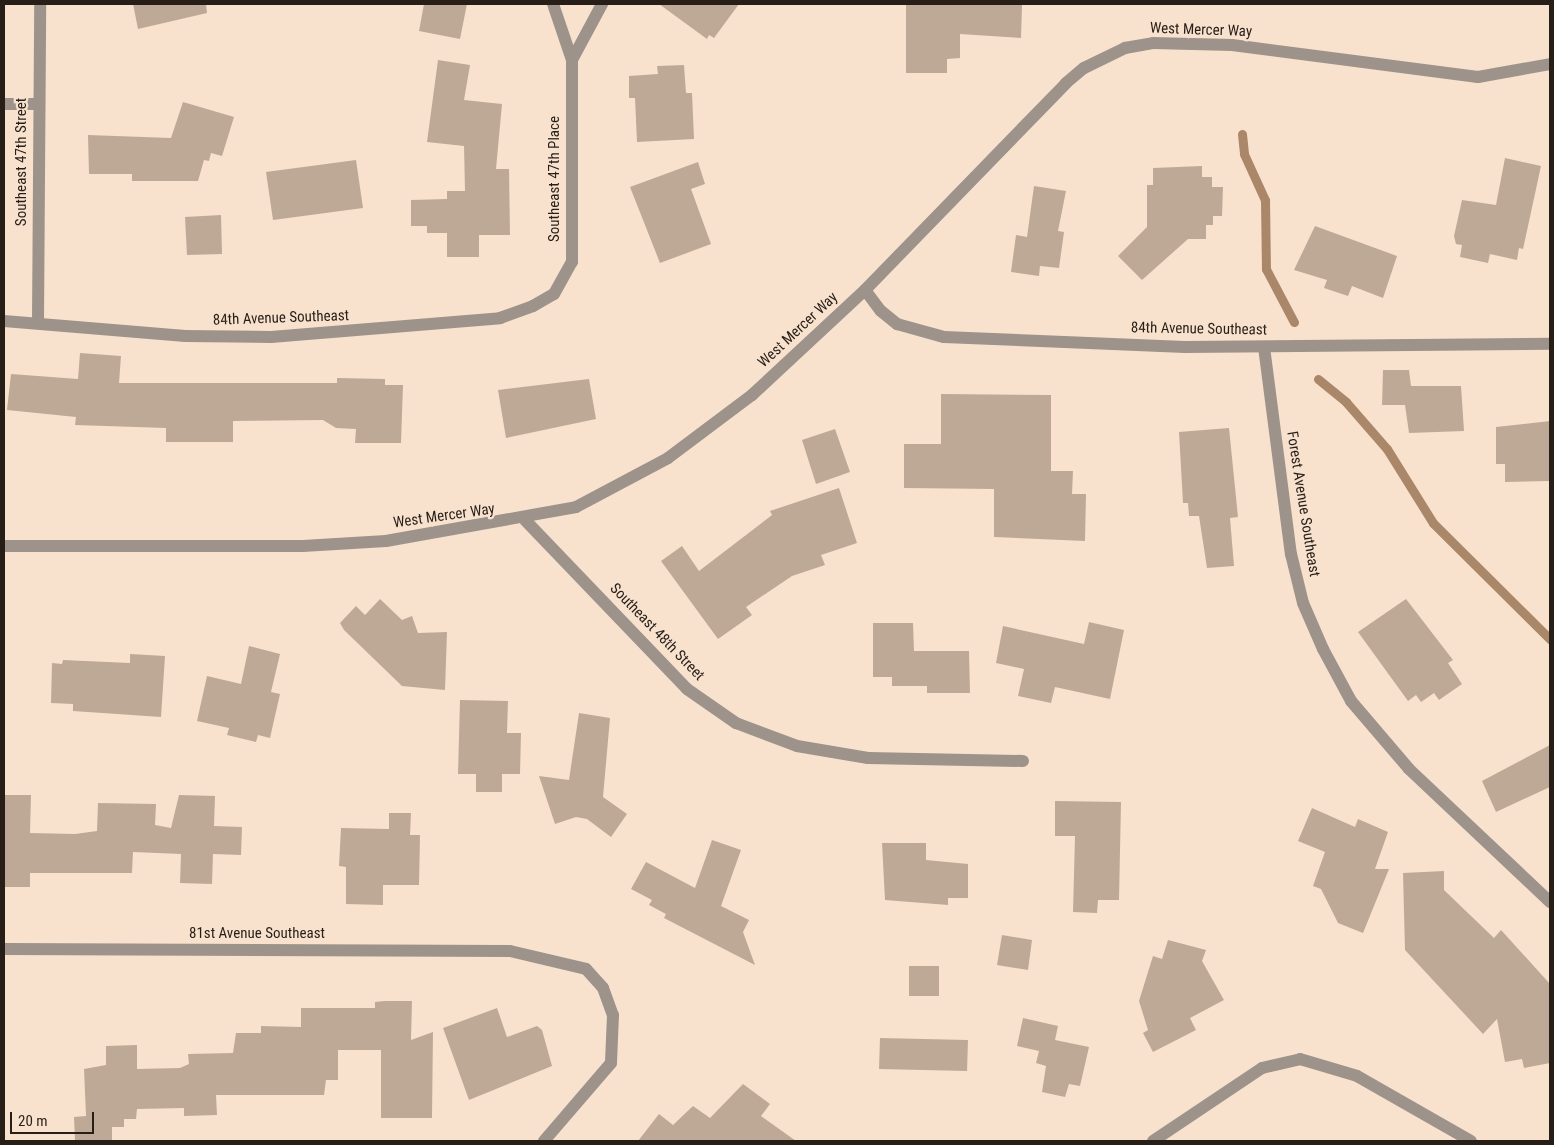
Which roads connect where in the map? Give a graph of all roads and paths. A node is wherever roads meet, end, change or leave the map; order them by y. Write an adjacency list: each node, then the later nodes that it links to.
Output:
1 (40, 4): 7 (street, Southeast 47th Street)
2 (552, 4): 4 (street, Southeast 47th Place)
3 (602, 4): 4 (street, Southeast 47th Place)
4 (572, 60): 9 (street, Southeast 47th Place)
5 (1550, 64): 8 (street, West Mercer Way)
6 (4, 104): 7 (street)
7 (39, 104): 11 (street, Southeast 47th Street)
8 (865, 290): 13 (street, 84th Avenue Southeast); 14 (street, West Mercer Way)
9 (554, 294): 11 (street, 84th Avenue Southeast)
10 (4, 321): 11 (street, 84th Avenue Southeast)
11 (38, 321)
12 (1550, 344): 13 (street, 84th Avenue Southeast)
13 (1264, 347): 17 (street, Forest Avenue Southeast)
14 (525, 520): 15 (street, West Mercer Way); 16 (street, Southeast 48th Street)
15 (4, 546)
16 (1023, 761)
17 (1550, 902)
18 (4, 949): 19 (street, 81st Avenue Southeast)
19 (544, 1141)
20 (1154, 1141): 21 (street)
21 (1471, 1141)

